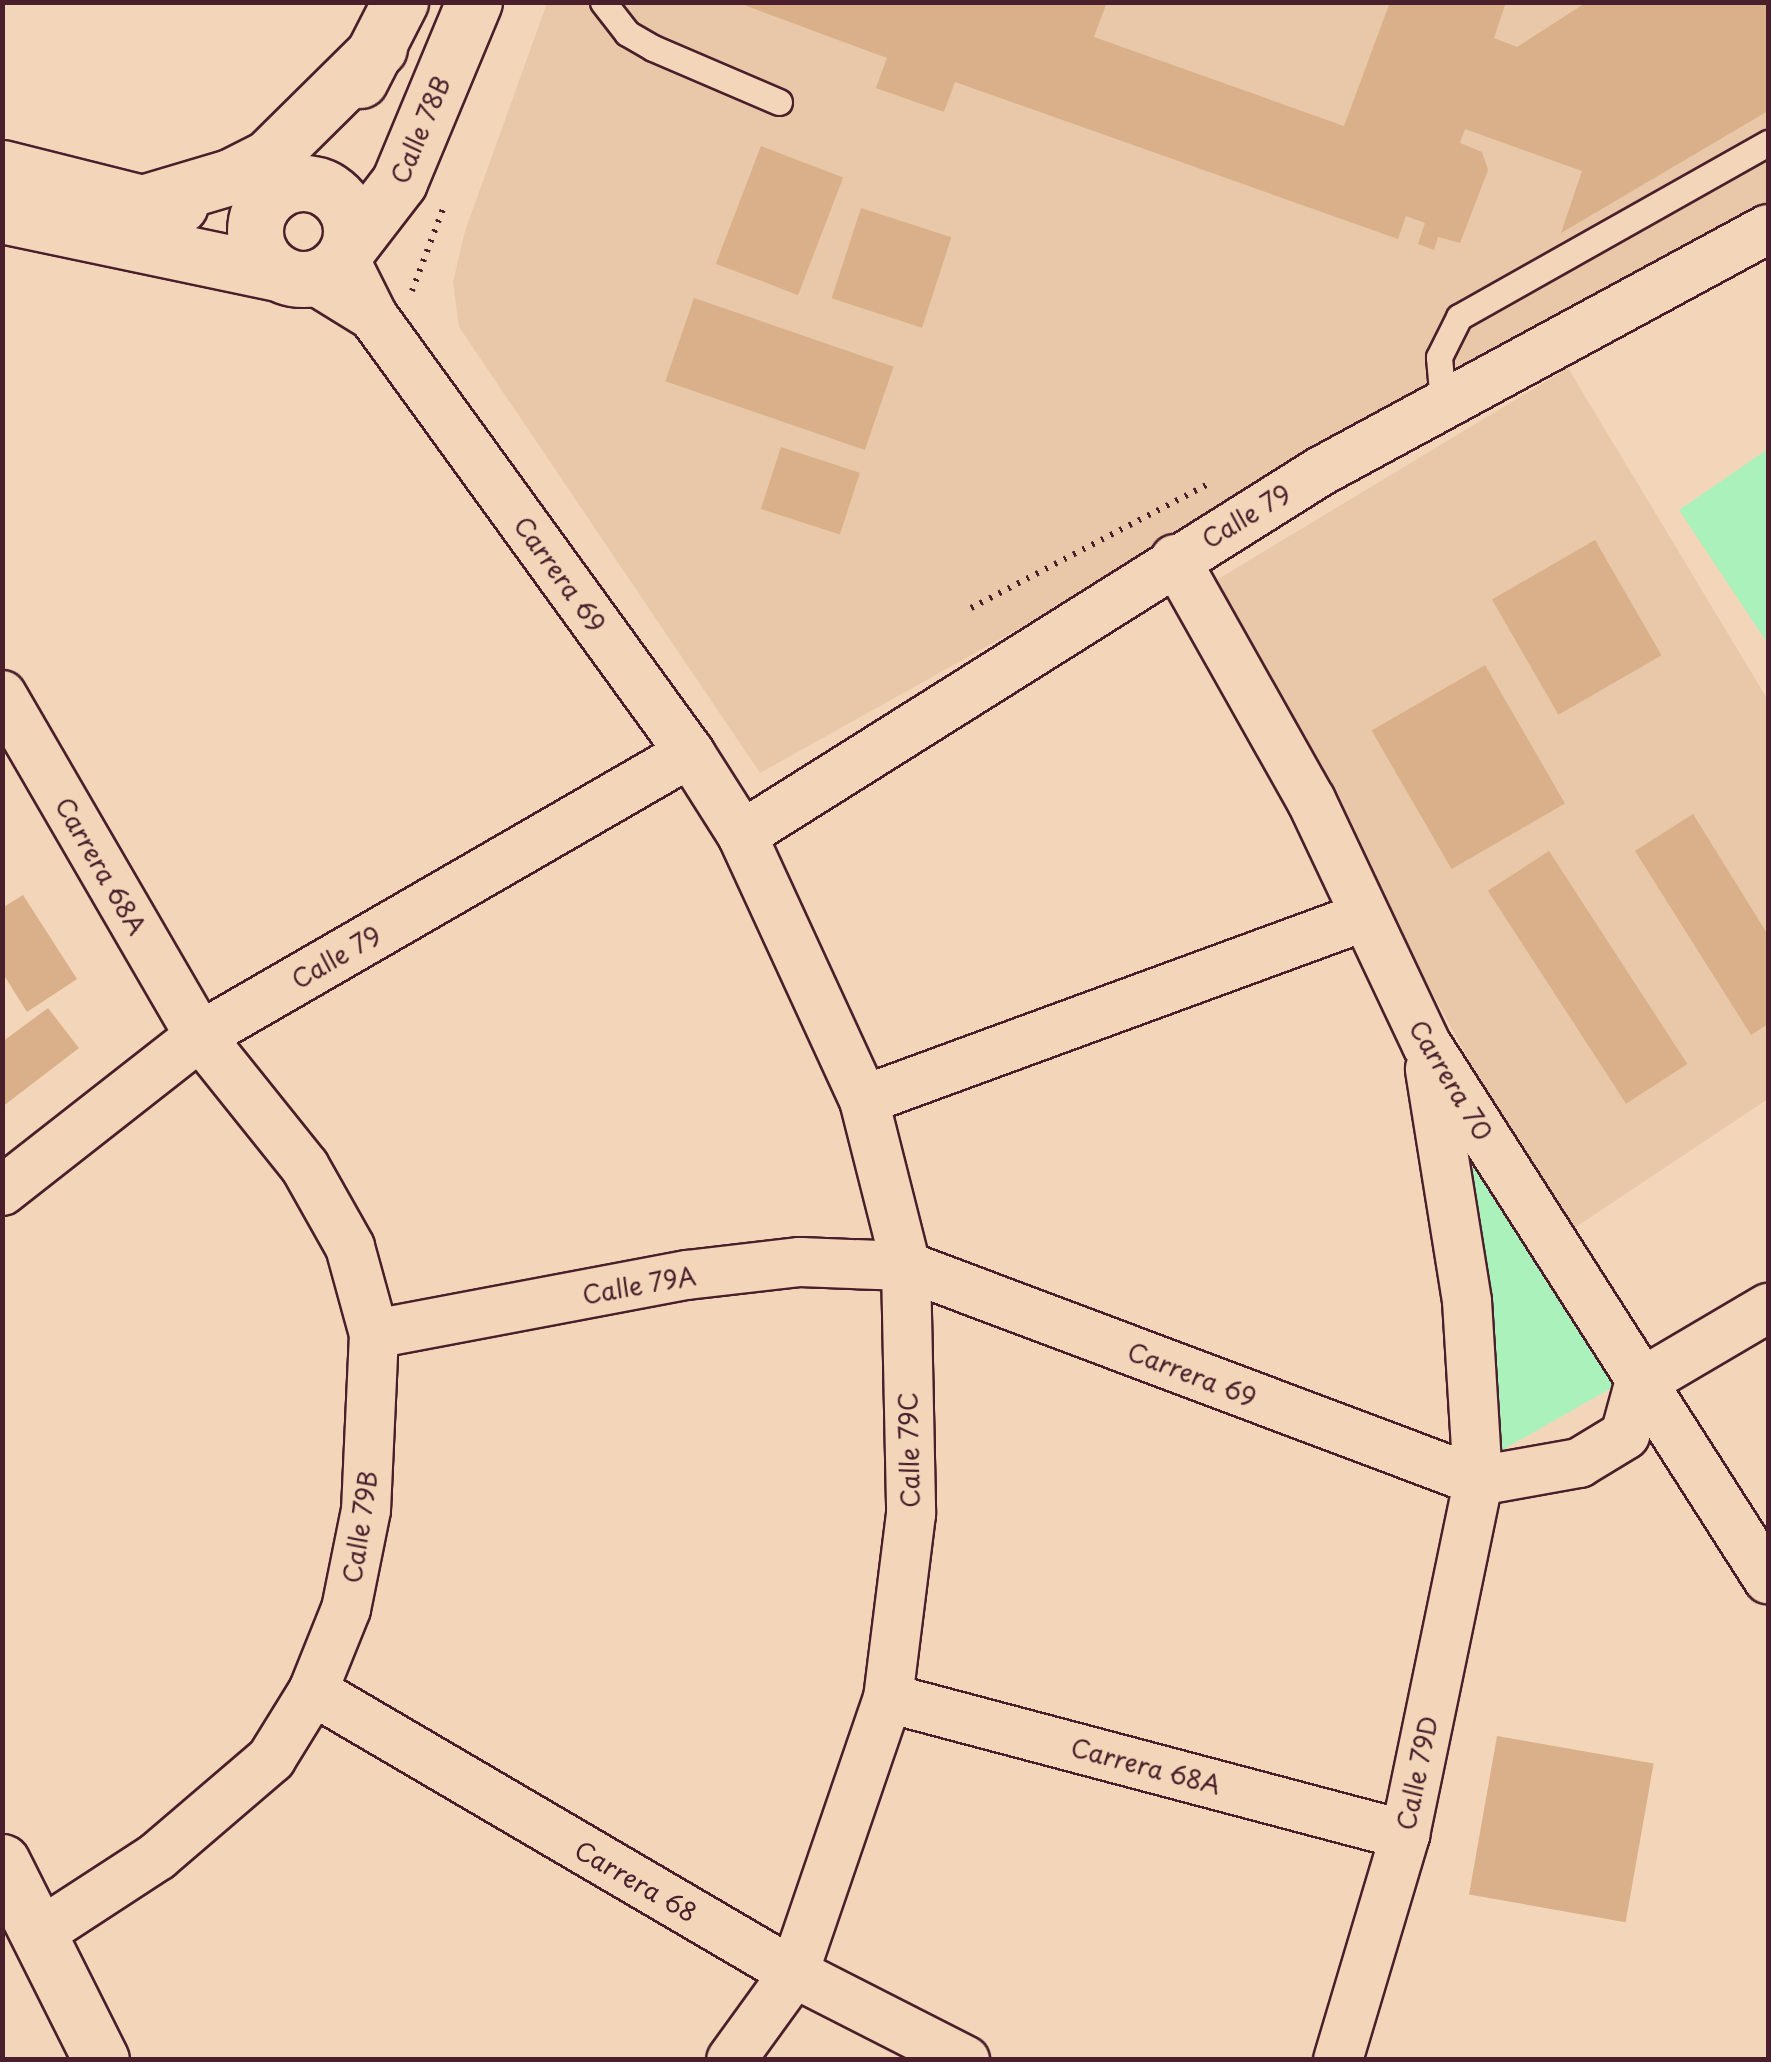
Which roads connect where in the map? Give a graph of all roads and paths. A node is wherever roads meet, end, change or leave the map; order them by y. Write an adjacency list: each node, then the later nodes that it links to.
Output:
1 (474, 2): 11 (main road, Calle 78B)
2 (603, 2): 4 (lane)
3 (390, 25): 7 (main road); 8 (main road)
4 (779, 102)
5 (1768, 143): 12 (lane)
6 (2, 168): 8 (main road)
7 (284, 190): 8 (main road); 11 (main road); 11 (main road)
8 (142, 204)
9 (2, 216): 11 (main road, Carrera 69)
10 (1768, 229): 12 (street, Calle 79)
11 (322, 264): 15 (street, Carrera 69)
12 (1443, 402): 13 (street, Calle 79)
13 (1175, 558): 16 (street, Calle 79); 17 (street, Carrera 70)
14 (2, 696): 18 (street, Carrera 68A)
15 (690, 752): 16 (street, Carrera 69); 18 (street, Calle 79)
16 (742, 835): 20 (street, Calle 79C)
17 (1363, 916): 19 (street, Carrera 70); 20 (street)
18 (200, 1036): 21 (street, Calle 79); 24 (street, Calle 79B)
19 (1427, 1046): 25 (street, Carrera 70); 26 (street, Calle 79D)
20 (864, 1100): 22 (street, Calle 79C)
21 (2, 1191)
22 (906, 1266): 24 (street, Calle 79A); 26 (street, Carrera 69); 29 (street, Calle 79C)
23 (1768, 1308): 25 (street)
24 (374, 1334): 28 (street, Calle 79B)
25 (1639, 1384): 26 (street); 27 (street, Carrera 70)
26 (1478, 1481): 30 (street, Calle 79D)
27 (1768, 1578)
28 (312, 1691): 32 (street, Calle 79B); 33 (street, Carrera 68)
29 (888, 1698): 30 (street, Carrera 68A); 33 (street, Calle 79C)
30 (1404, 1835): 37 (street, Calle 79D)
31 (2, 1862): 32 (main road)
32 (37, 1935): 34 (main road)
33 (794, 1973): 35 (street, Calle 79C); 36 (street, Carrera 68)
34 (101, 2060)
35 (730, 2060)
36 (965, 2060)
37 (1338, 2060)

